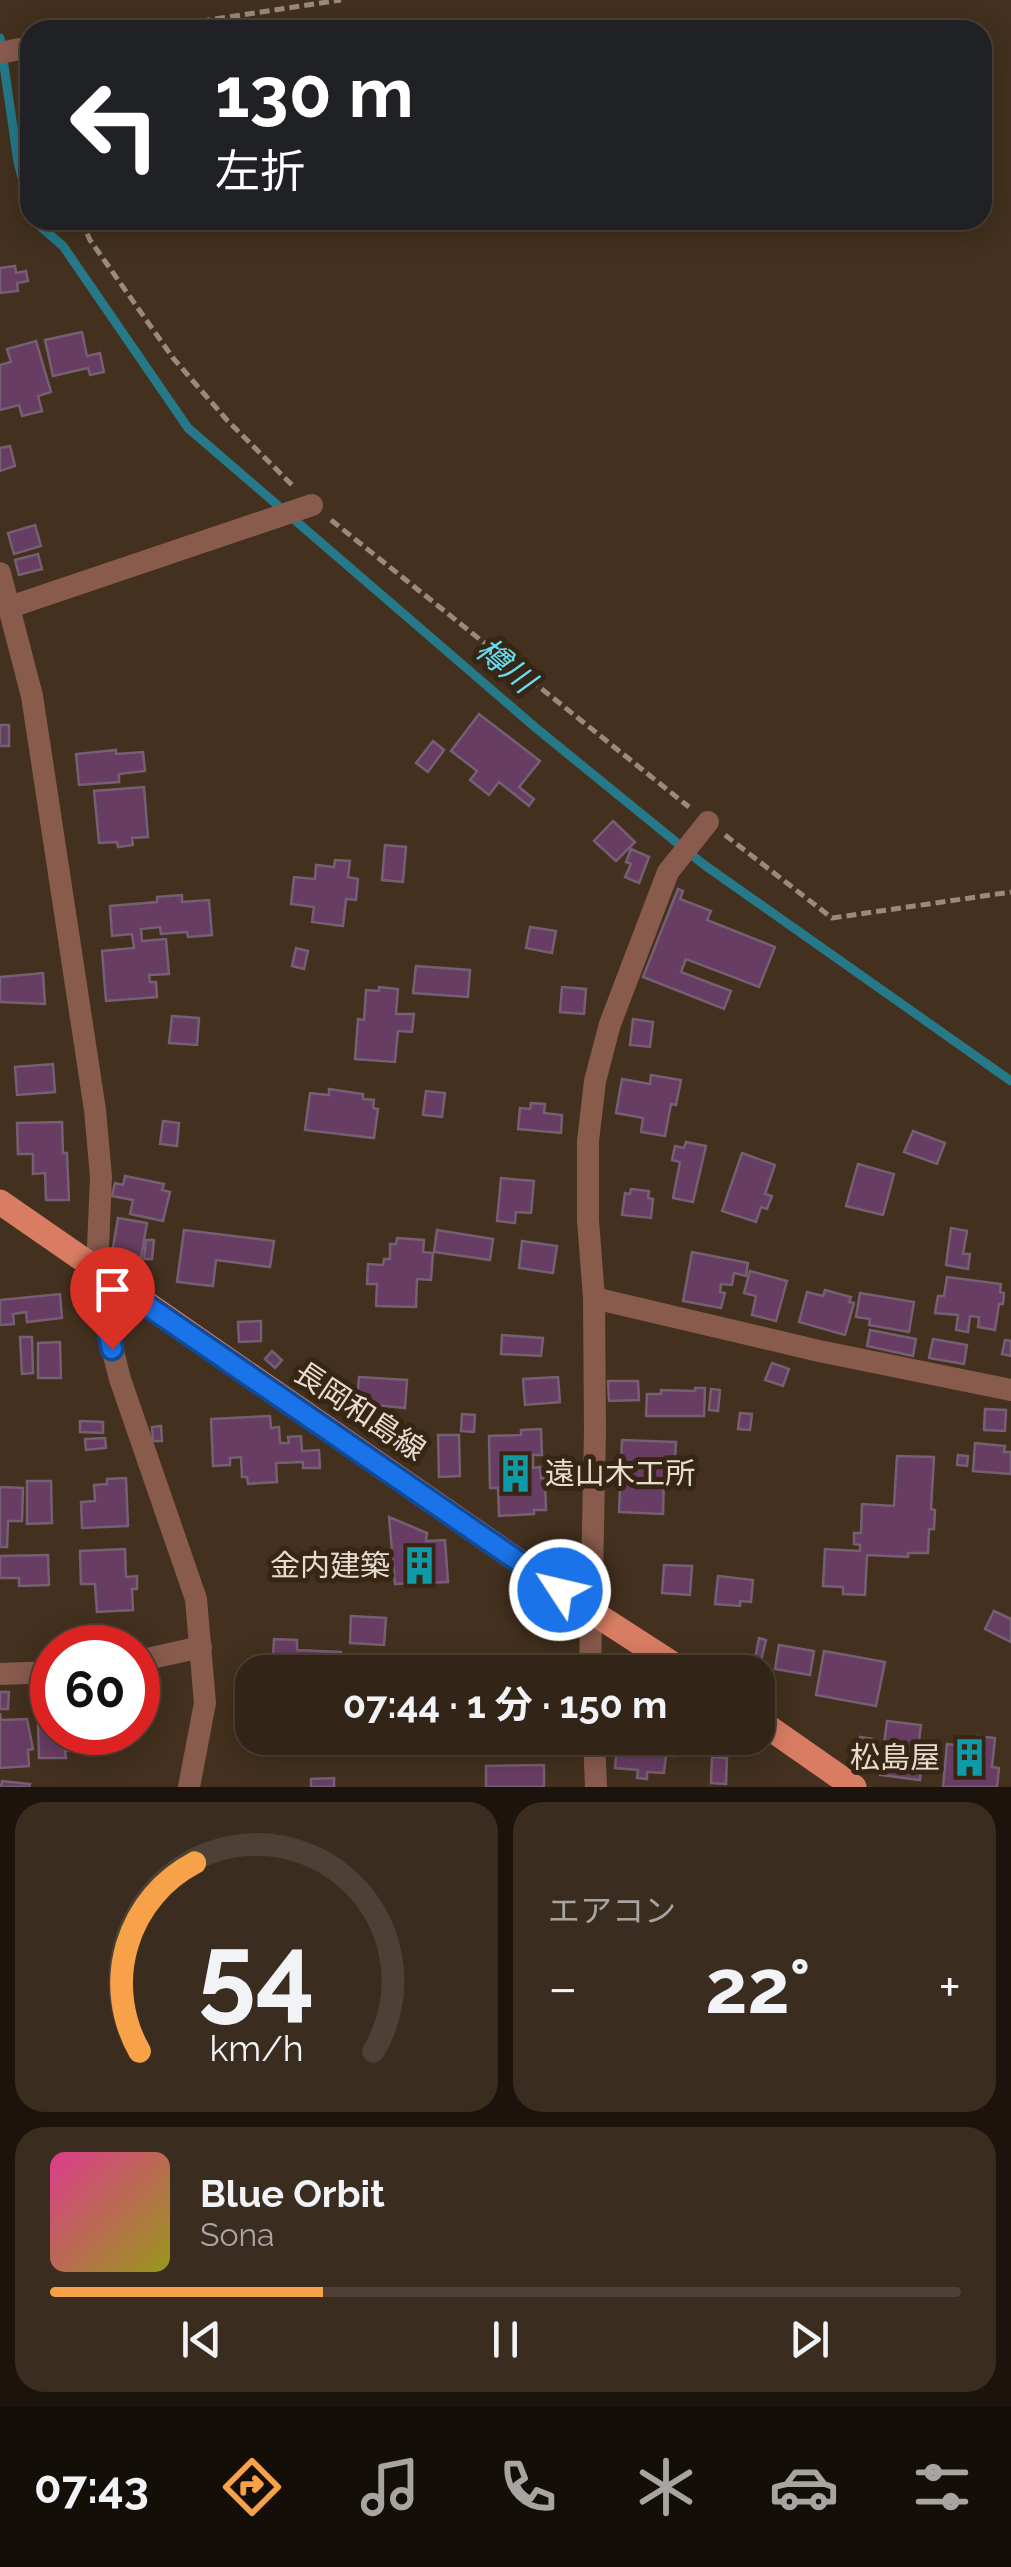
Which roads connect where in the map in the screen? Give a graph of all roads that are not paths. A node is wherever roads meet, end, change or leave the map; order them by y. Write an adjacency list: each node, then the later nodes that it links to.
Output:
1 (303, 507): 3 (street)
2 (0, 573): 3 (street)
3 (10, 607): 6 (street)
4 (708, 822): 7 (street)
5 (0, 1202): 6 (main road, 長岡和島線)
6 (97, 1271): 9 (main road, 長岡和島線); 10 (street)
7 (594, 1298): 8 (street); 9 (street)
8 (1011, 1390)
9 (589, 1610): 11 (street); 12 (main road, 長岡和島線)
10 (202, 1648): 13 (street); 18 (street)
11 (590, 1655)
12 (659, 1655)
13 (160, 1657)
14 (30, 1673): 15 (street)
15 (0, 1674)
16 (775, 1732): 20 (main road)
17 (595, 1755): 19 (street)
18 (189, 1787)
19 (596, 1787)
20 (854, 1787)

